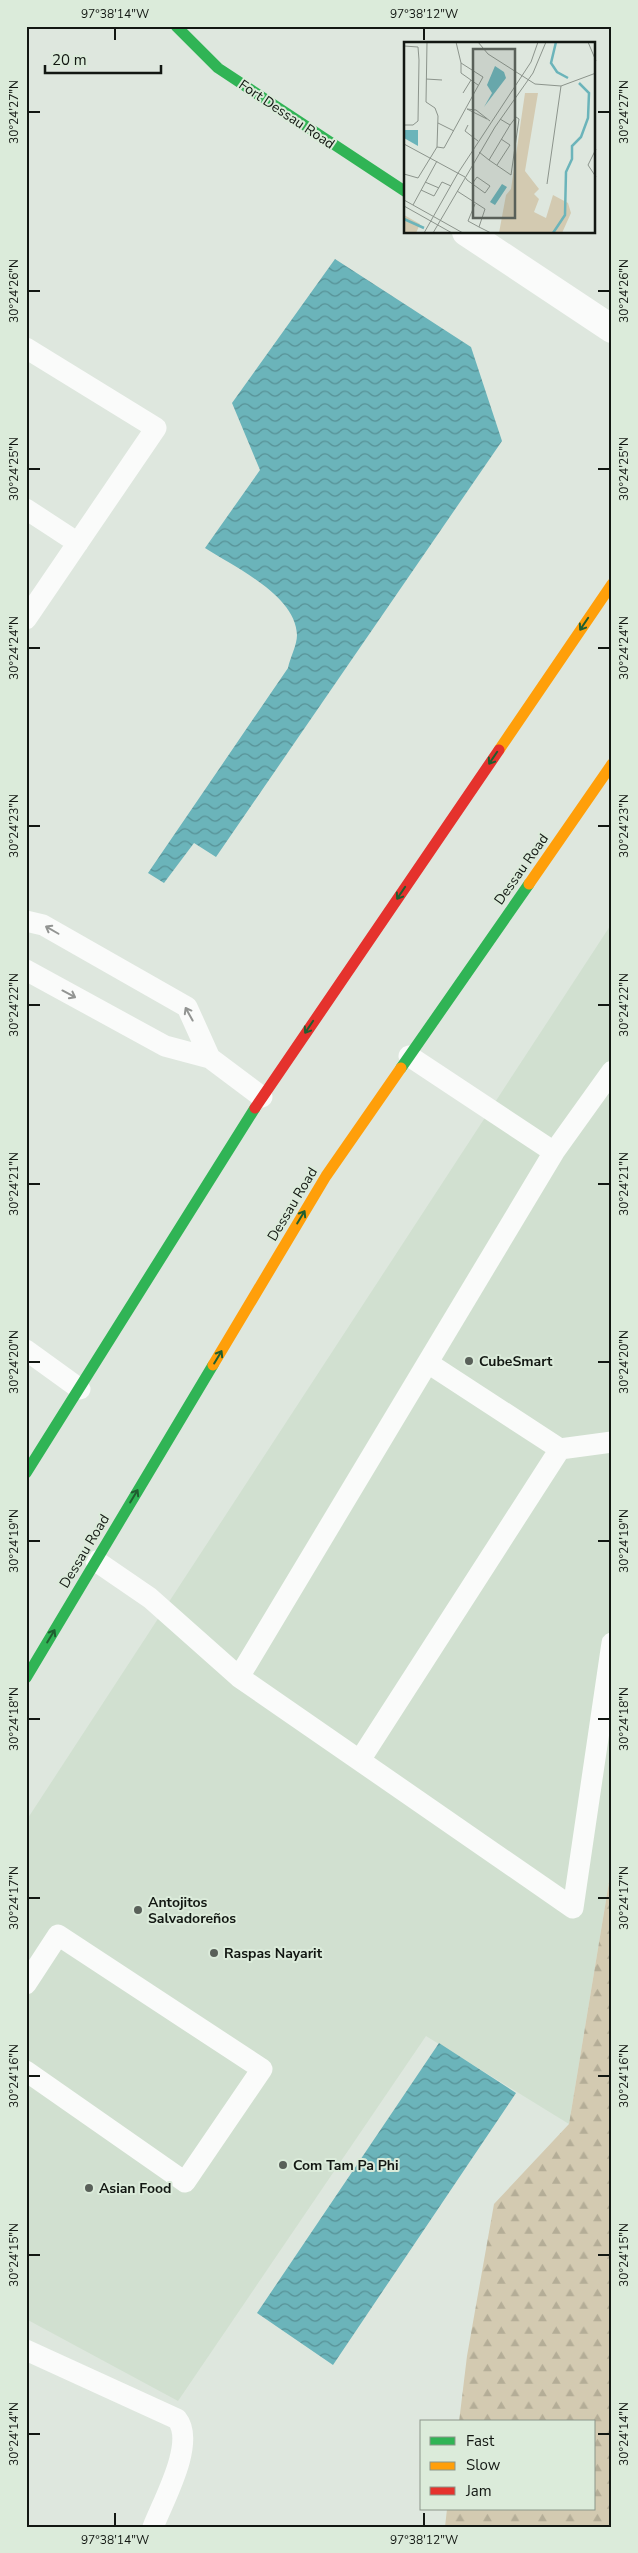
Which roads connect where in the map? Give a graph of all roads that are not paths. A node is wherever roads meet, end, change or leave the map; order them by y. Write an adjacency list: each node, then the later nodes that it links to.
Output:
1 (176, 26): 2 (main road, Fort Dessau Road)
2 (404, 191)
3 (469, 234): 4 (street)
4 (612, 329)
5 (26, 348): 7 (lane)
6 (26, 509): 7 (lane)
7 (78, 543): 9 (lane)
8 (612, 584): 16 (main road, one-way to 16)
9 (26, 619)
10 (612, 764): 13 (main road, Dessau Road)
11 (26, 921): 14 (lane, one-way to 11)
12 (26, 970): 14 (lane, one-way to 14)
13 (409, 1056): 17 (lane); 24 (main road, Dessau Road, one-way to 13)
14 (210, 1058): 16 (lane)
15 (612, 1071): 17 (lane)
16 (262, 1097): 20 (main road)
17 (554, 1152): 19 (lane)
18 (26, 1350): 20 (lane)
19 (428, 1363): 22 (lane); 26 (lane)
20 (80, 1389): 23 (main road)
21 (612, 1442): 22 (lane)
22 (560, 1449): 28 (lane)
23 (26, 1474)
24 (96, 1560): 26 (lane); 27 (main road, Dessau Road, one-way to 24)
25 (612, 1643): 28 (lane)
26 (239, 1677): 28 (lane)
27 (26, 1678)
28 (360, 1760)
29 (26, 1984): 30 (lane)
30 (26, 2071)
31 (26, 2350): 32 (lane)
32 (153, 2527)

